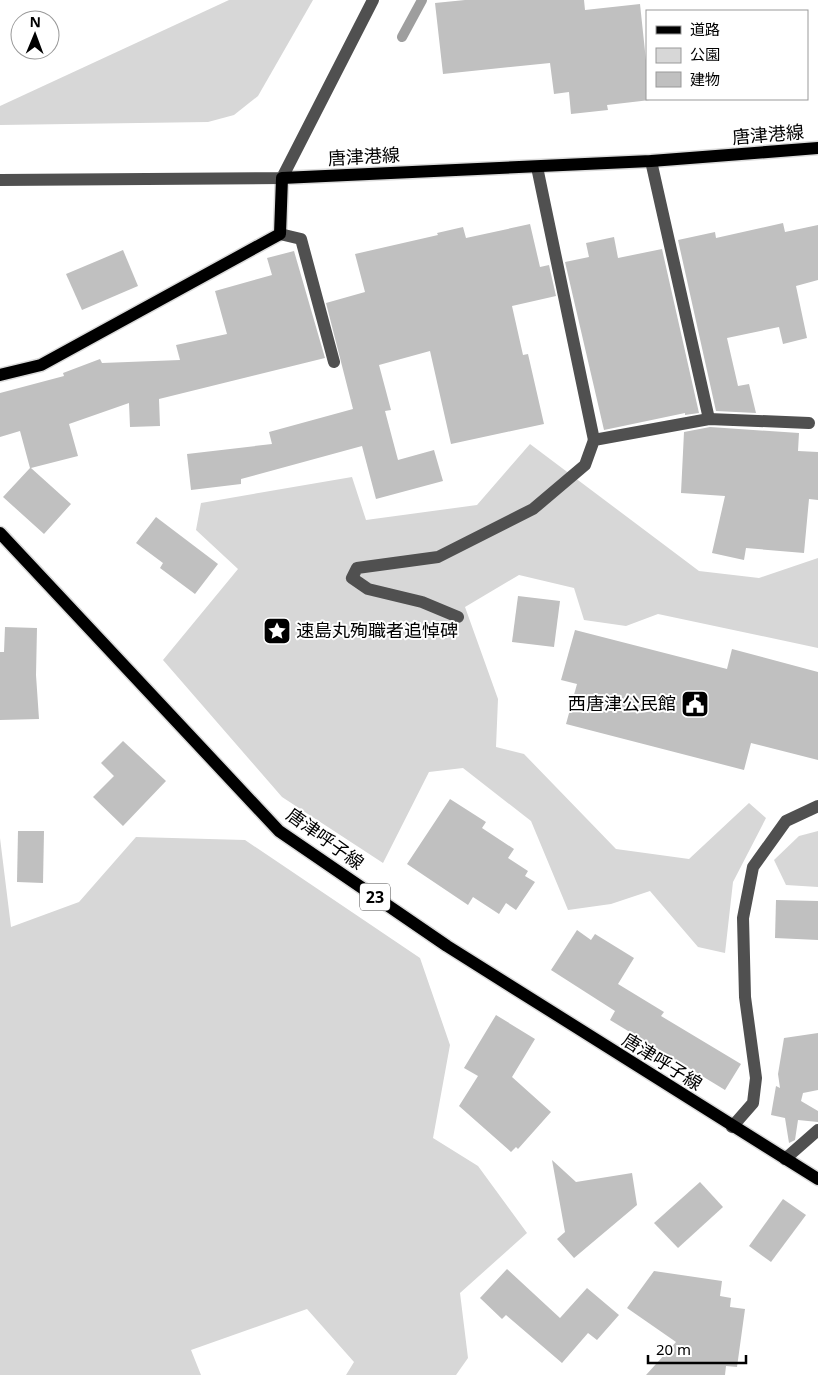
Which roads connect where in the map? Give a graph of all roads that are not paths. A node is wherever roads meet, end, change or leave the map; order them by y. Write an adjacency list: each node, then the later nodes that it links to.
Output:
1 (373, 0): 5 (street)
2 (818, 148): 3 (main road, 唐津港線)
3 (651, 161): 4 (main road, 唐津港線); 10 (street)
4 (537, 167): 5 (main road, 唐津港線); 12 (street)
5 (282, 178): 6 (street); 7 (main road)
6 (0, 180)
7 (280, 234): 8 (street); 9 (main road)
8 (334, 362)
9 (0, 375)
10 (709, 419): 11 (street); 12 (street)
11 (809, 423)
12 (594, 440): 14 (street)
13 (0, 533): 16 (main road, 唐津呼子線 / 23)
14 (458, 617)
15 (818, 806): 16 (street)
16 (732, 1127): 18 (main road, 唐津呼子線 / 23)
17 (818, 1130): 18 (street)
18 (785, 1159): 19 (main road, 唐津呼子線 / 23)
19 (818, 1179)

